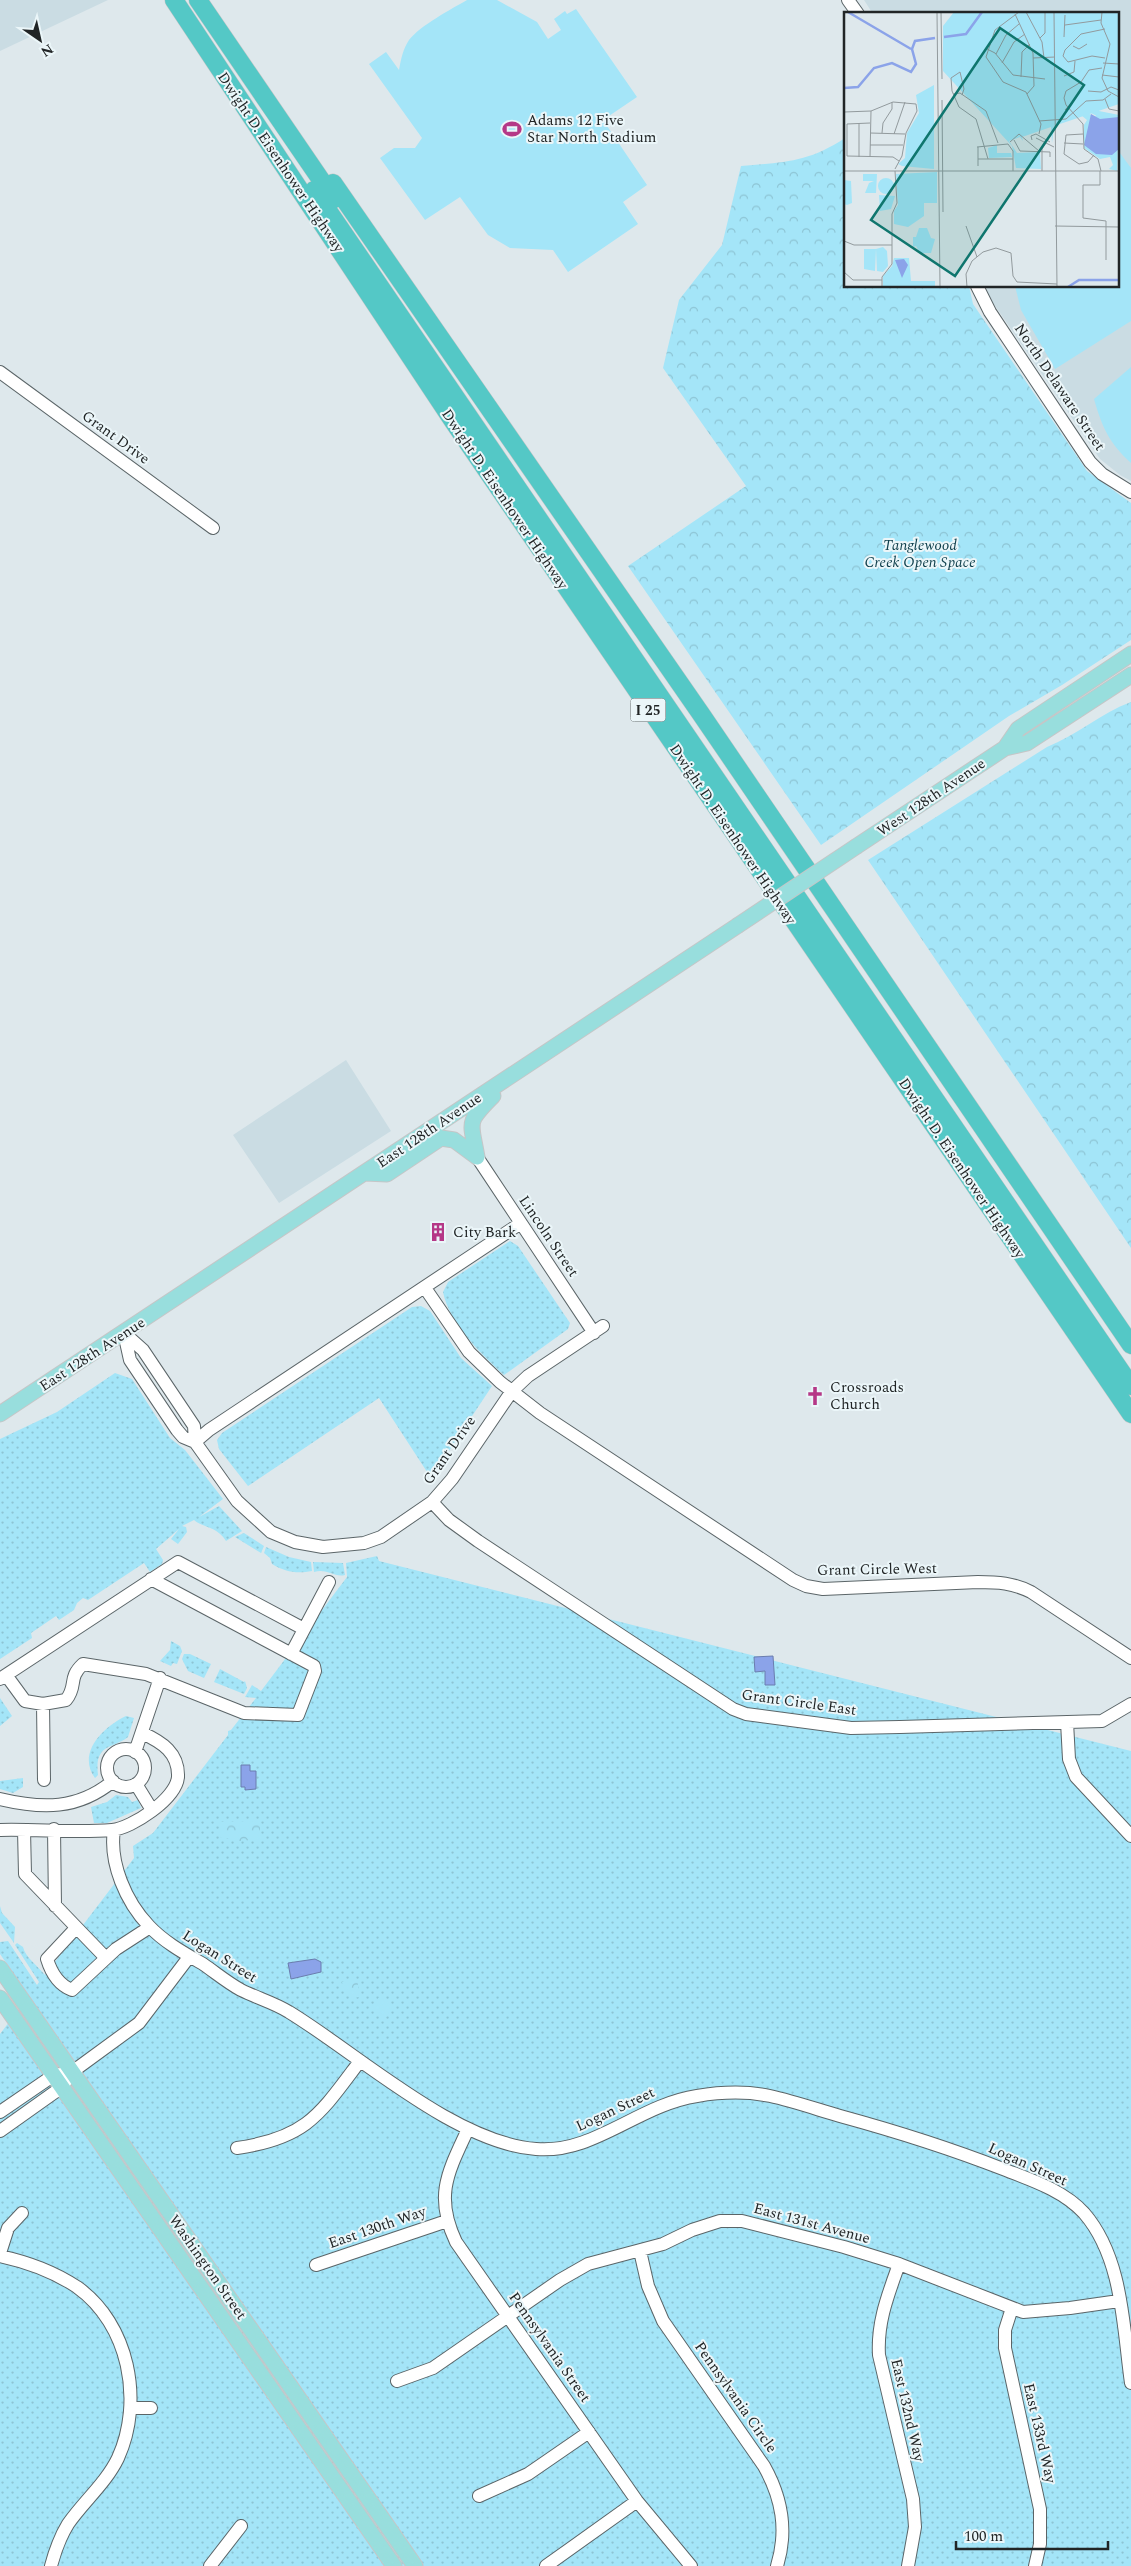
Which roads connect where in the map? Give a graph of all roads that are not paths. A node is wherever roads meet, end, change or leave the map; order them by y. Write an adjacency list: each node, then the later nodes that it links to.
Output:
1 (174, 0): 27 (highway, Dwight D. Eisenhower Highway / I 25)
2 (184, 0): 24 (highway)
3 (198, 0): 23 (highway)
4 (208, 0): 22 (highway, Dwight D. Eisenhower Highway / I 25)
5 (848, 0): 6 (street)
6 (857, 12)
7 (978, 288): 9 (street, North Delaware Street)
8 (0, 372): 10 (street, Grant Drive)
9 (1131, 492)
10 (213, 528)
11 (1131, 654): 13 (main road, West 128th Avenue)
12 (1131, 675): 13 (main road, West 128th Avenue)
13 (1005, 748): 14 (main road, West 128th Avenue)
14 (857, 846): 15 (main road, East 128th Avenue, bridge)
15 (517, 1072): 16 (main road); 17 (main road, East 128th Avenue)
16 (477, 1157): 17 (main road); 18 (street, Lincoln Street)
17 (365, 1173): 21 (main road, East 128th Avenue)
18 (522, 1223): 19 (street); 20 (street, Lincoln Street)
19 (425, 1288): 25 (street, Grant Circle West); 28 (street)
20 (599, 1330): 25 (street, Grant Drive)
21 (124, 1334): 26 (main road, East 128th Avenue); 28 (street, Grant Drive)
22 (1131, 1345)
23 (1131, 1366)
24 (1131, 1386)
25 (512, 1391): 29 (street, Grant Drive); 34 (street, Grant Circle West)
26 (0, 1414)
27 (1131, 1414)
28 (195, 1442): 29 (street, Grant Drive)
29 (432, 1502): 39 (street, Grant Circle East)
30 (151, 1579): 32 (street); 33 (street); 35 (street)
31 (329, 1582): 32 (street)
32 (304, 1629): 33 (street)
33 (291, 1654): 36 (street)
34 (1131, 1658)
35 (3, 1677): 37 (street)
36 (160, 1678): 37 (street); 40 (street)
37 (43, 1704): 42 (street)
38 (1131, 1704): 39 (street, Grant Circle East)
39 (1067, 1722): 51 (street)
40 (142, 1733): 41 (street); 46 (street)
41 (135, 1752): 43 (street); 44 (street)
42 (44, 1780)
43 (112, 1781): 44 (street); 45 (street)
44 (136, 1784): 46 (street)
45 (0, 1799)
46 (152, 1810): 50 (street)
47 (54, 1829): 49 (street); 50 (street); 52 (street)
48 (0, 1830): 49 (street)
49 (24, 1830): 52 (street)
50 (114, 1830): 53 (street, Logan Street)
51 (1131, 1836)
52 (55, 1906): 54 (street)
53 (150, 1927): 55 (street); 56 (street, Logan Street)
54 (76, 1928): 55 (street); 55 (street)
55 (105, 1957)
56 (188, 1957): 59 (street, Logan Street); 60 (street)
57 (0, 1968): 60 (main road, Washington Street)
58 (0, 1998): 61 (main road, Washington Street)
59 (360, 2061): 63 (street, Logan Street); 65 (street)
60 (72, 2072): 61 (street); 86 (main road, Washington Street)
61 (58, 2081): 62 (street); 64 (street); 85 (main road, Washington Street)
62 (0, 2112)
63 (468, 2129): 67 (street, Pennsylvania Street); 72 (street, Logan Street)
64 (0, 2131)
65 (237, 2148)
66 (22, 2213): 69 (street)
67 (447, 2221): 71 (street, East 130th Way); 74 (street, Pennsylvania Street)
68 (640, 2251): 70 (street, East 131st Avenue); 74 (street, East 131st Avenue); 89 (street, Pennsylvania Circle)
69 (0, 2255): 77 (street)
70 (899, 2264): 73 (street, East 131st Avenue); 90 (street, East 132nd Way)
71 (316, 2265)
72 (1119, 2301): 73 (street, East 131st Avenue); 76 (street, Logan Street)
73 (1012, 2308): 91 (street, East 133rd Way)
74 (509, 2316): 75 (street, East 131st Avenue); 79 (street, Pennsylvania Street)
75 (397, 2381)
76 (1131, 2383)
77 (131, 2408): 78 (street); 83 (street)
78 (151, 2408)
79 (589, 2432): 80 (street); 81 (street, Pennsylvania Street)
80 (479, 2496)
81 (637, 2501): 87 (street); 88 (street, Pennsylvania Street)
82 (242, 2526): 84 (street)
83 (51, 2566)
84 (210, 2566)
85 (394, 2566)
86 (415, 2566)
87 (546, 2566)
88 (692, 2566)
89 (777, 2566)
90 (908, 2566)
91 (1035, 2566)

